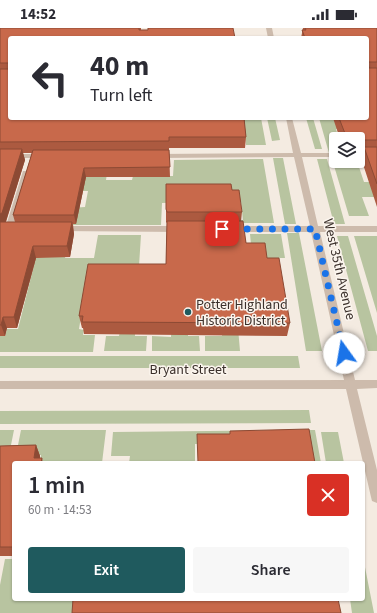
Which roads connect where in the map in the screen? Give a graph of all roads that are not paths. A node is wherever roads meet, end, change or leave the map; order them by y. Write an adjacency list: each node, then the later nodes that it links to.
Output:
1 (289, 120): 6 (street, West 35th Avenue)
2 (0, 156): 3 (street)
3 (32, 156): 4 (street); 10 (street)
4 (55, 156)
5 (151, 156): 6 (street)
6 (298, 156): 7 (street); 14 (street, West 35th Avenue)
7 (329, 156)
8 (365, 156): 9 (street)
9 (377, 156)
10 (9, 229)
11 (56, 229): 12 (street)
12 (189, 229)
13 (220, 229): 14 (street)
14 (315, 229): 15 (street); 16 (street, West 35th Avenue)
15 (377, 229)
16 (350, 384): 17 (street, Bryant Street); 18 (street, Bryant Street); 19 (street, West 35th Avenue)
17 (377, 384)
18 (0, 385)
19 (377, 497)

